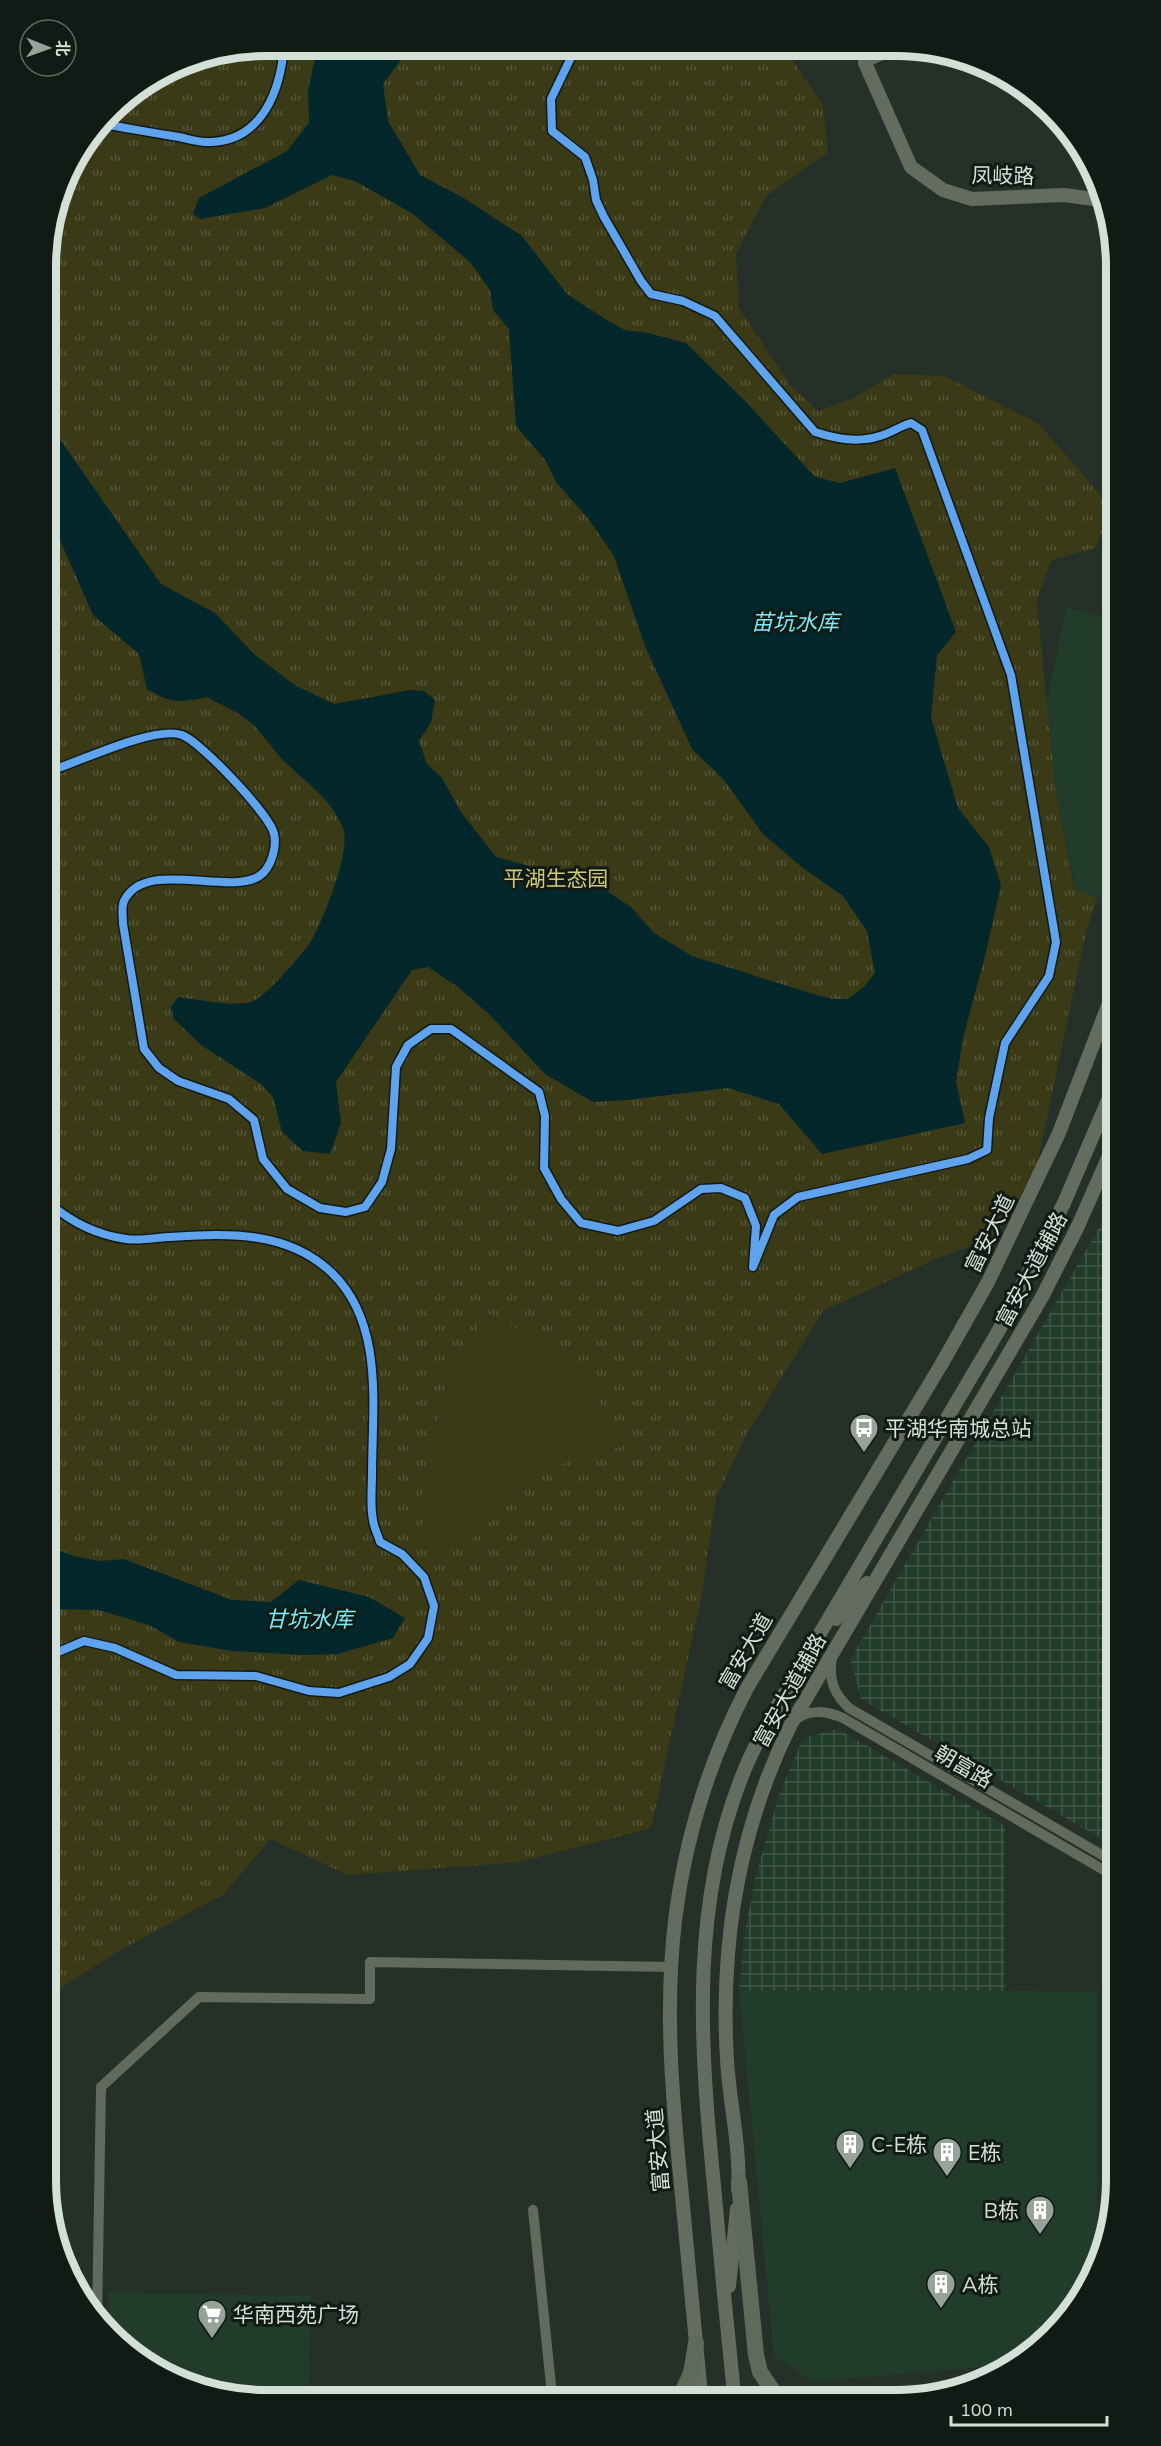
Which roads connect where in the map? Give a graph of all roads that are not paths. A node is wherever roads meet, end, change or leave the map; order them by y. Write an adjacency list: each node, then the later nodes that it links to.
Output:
1 (283, 56): 6 (street)
2 (572, 56): 8 (street)
3 (860, 56): 5 (street)
4 (880, 56): 5 (street)
5 (864, 63): 7 (main road, 凤岐路)
6 (110, 125)
7 (1094, 199)
8 (56, 769)
9 (1106, 1012): 20 (main road, 富安大道)
10 (1106, 1107): 14 (main road)
11 (1106, 1164): 13 (main road, 富安大道辅路)
12 (56, 1209): 16 (street)
13 (890, 1556): 14 (main road); 15 (main road, 富安大道辅路)
14 (811, 1647): 24 (main road)
15 (833, 1652): 17 (main road, 富安大道辅路); 18 (street, 朝富路)
16 (56, 1653)
17 (791, 1724): 19 (street, 朝富路); 21 (main road, 富安大道辅路)
18 (1105, 1857)
19 (1105, 1871)
20 (672, 1967): 23 (street); 25 (main road, 富安大道)
21 (739, 2182): 24 (main road, 富安大道辅路); 30 (main road)
22 (533, 2210): 26 (street)
23 (97, 2305)
24 (726, 2315): 29 (main road)
25 (696, 2343): 27 (main road); 28 (main road, 富安大道)
26 (551, 2390)
27 (683, 2390)
28 (701, 2390)
29 (734, 2390)
30 (772, 2390)

